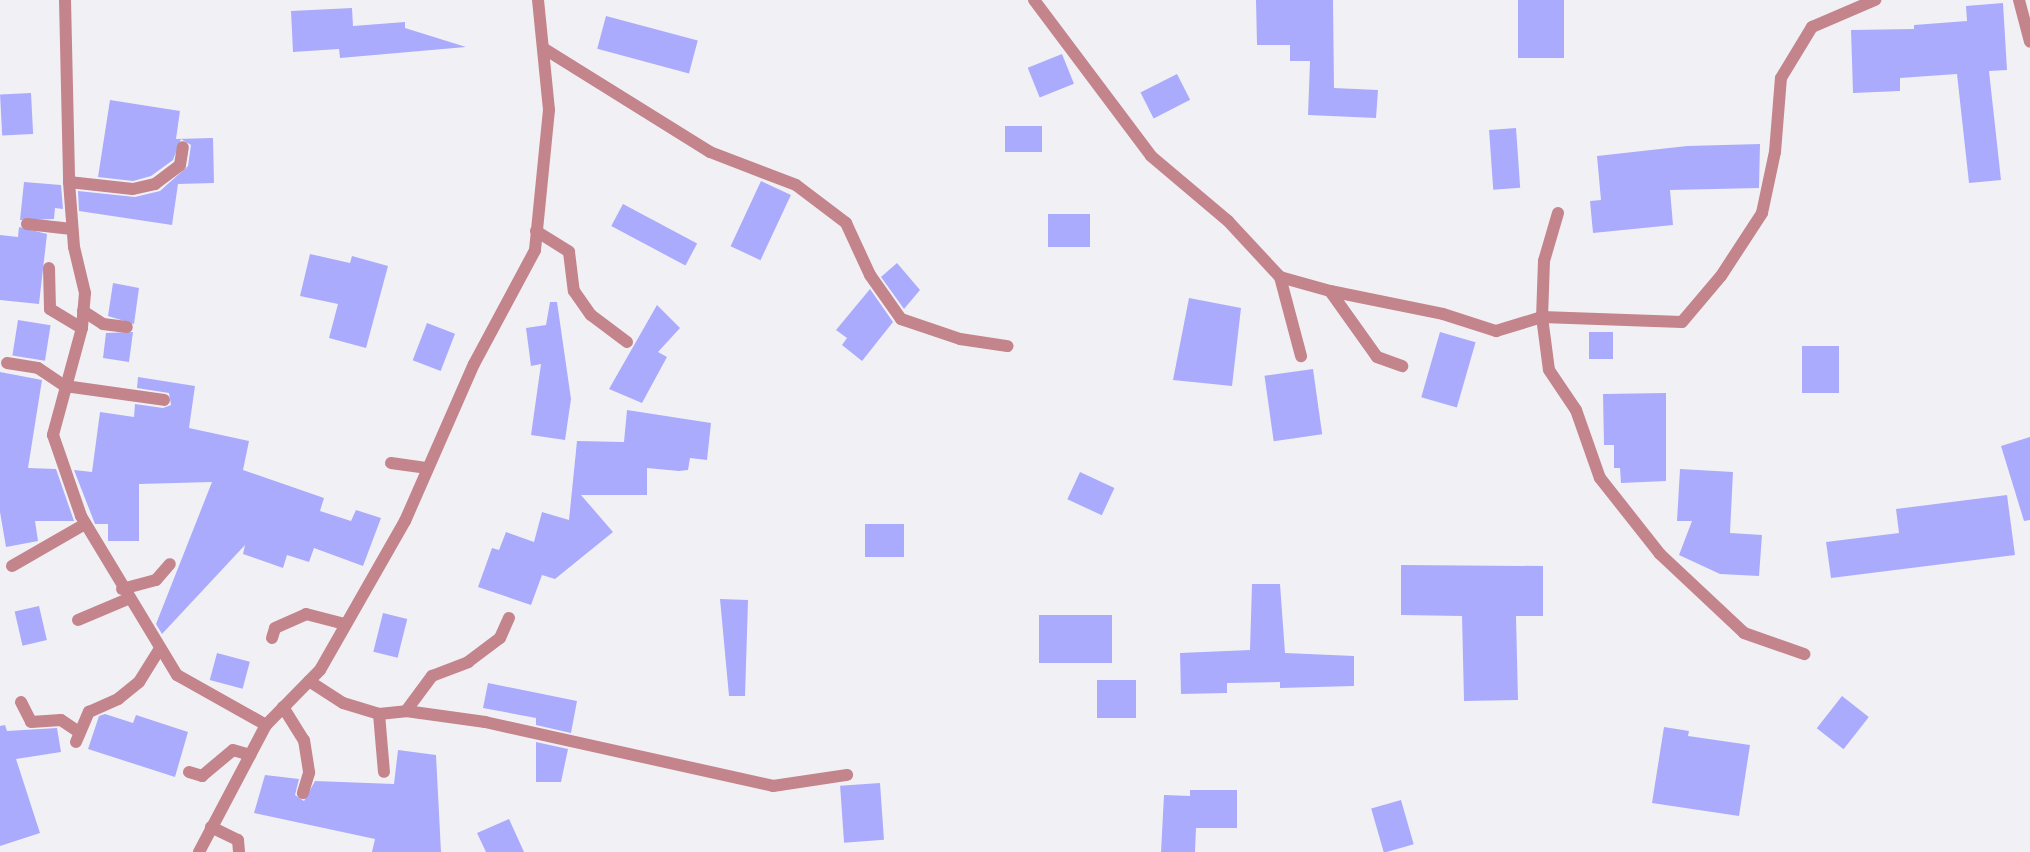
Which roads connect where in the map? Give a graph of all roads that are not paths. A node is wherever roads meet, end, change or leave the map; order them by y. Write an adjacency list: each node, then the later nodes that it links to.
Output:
1 (65, 0): 9 (street)
2 (538, 0): 7 (street)
3 (1034, 0): 15 (street)
4 (1875, 0): 18 (street)
5 (2019, 0): 6 (street)
6 (2030, 42)
7 (543, 48): 13 (street); 22 (street)
8 (183, 147): 9 (street)
9 (69, 182): 12 (street)
10 (1558, 213): 18 (street)
11 (28, 224): 12 (street)
12 (72, 229): 17 (street)
13 (536, 231): 21 (street); 29 (street)
14 (49, 268): 20 (street)
15 (1280, 277): 16 (street); 23 (street)
16 (1330, 291): 18 (street); 25 (street)
17 (83, 311): 19 (street); 20 (street)
18 (1542, 316): 39 (street)
19 (127, 327)
20 (82, 328): 26 (street)
21 (627, 342)
22 (1006, 346)
23 (1301, 356)
24 (7, 363): 26 (street)
25 (1402, 366)
26 (65, 386): 27 (street); 30 (street)
27 (164, 400)
28 (391, 463): 29 (street)
29 (428, 468): 36 (street)
30 (85, 524): 32 (street); 33 (street)
31 (170, 564): 33 (street)
32 (12, 566)
33 (125, 594): 35 (street); 38 (street)
34 (509, 618): 43 (street)
35 (78, 620)
36 (345, 624): 37 (street); 40 (street)
37 (272, 638)
38 (160, 649): 41 (street); 45 (street)
39 (1804, 654)
40 (309, 681): 42 (street); 44 (street)
41 (21, 702)
42 (283, 708): 45 (street); 50 (street)
43 (406, 711): 44 (street); 49 (street)
44 (379, 714): 48 (street)
45 (266, 725): 46 (street)
46 (250, 755): 47 (street); 51 (street)
47 (189, 772)
48 (384, 772)
49 (847, 775)
50 (304, 793)
51 (212, 827): 52 (street); 53 (street)
52 (199, 852)
53 (239, 852)

